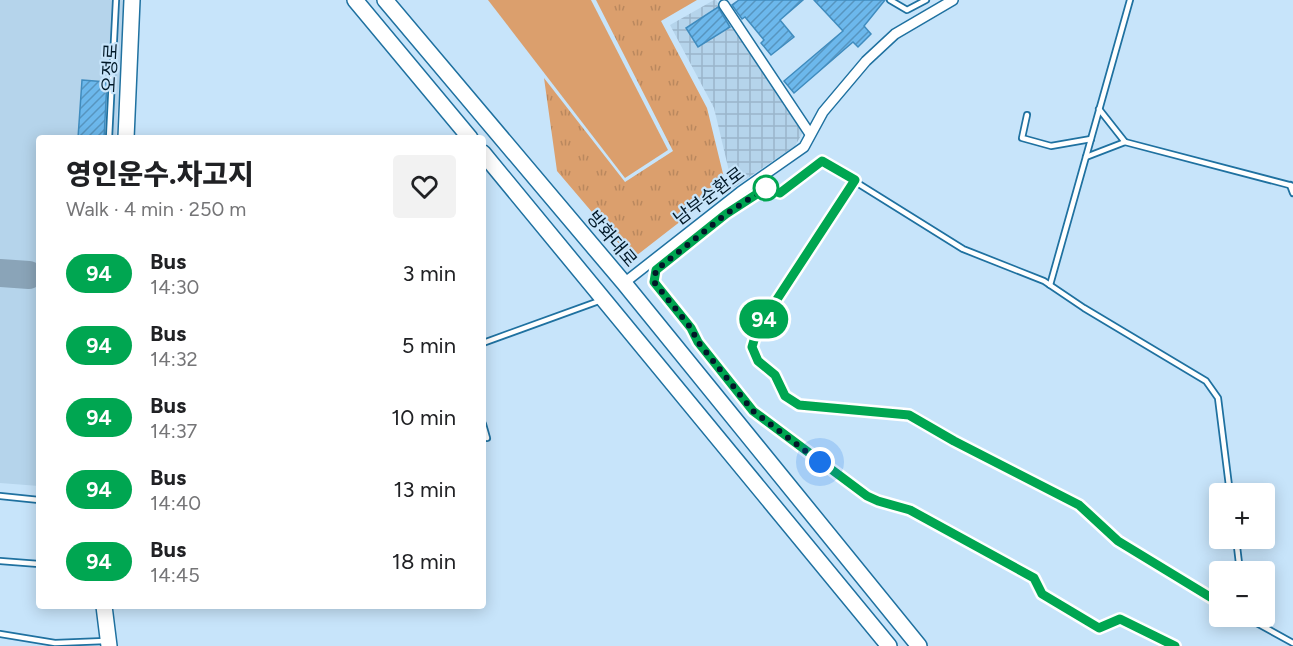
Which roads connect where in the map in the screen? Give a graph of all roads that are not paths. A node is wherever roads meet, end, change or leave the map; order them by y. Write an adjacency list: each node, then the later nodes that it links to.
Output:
1 (116, 0): 13 (lane)
2 (132, 0): 14 (main road, 오정로)
3 (355, 0): 15 (main road)
4 (385, 0): 23 (main road, 방화대로)
5 (890, 0): 6 (lane)
6 (926, 0)
7 (953, 0): 12 (street, 남부순환로)
8 (1130, 0): 10 (lane)
9 (723, 3): 12 (street)
10 (1099, 109): 16 (lane); 17 (lane)
11 (1027, 115): 16 (lane)
12 (810, 134): 23 (street, 남부순환로)
13 (109, 135)
14 (126, 135)
15 (468, 135)
16 (1091, 139): 19 (lane)
17 (1125, 142): 19 (lane); 21 (lane)
18 (486, 157): 25 (main road)
19 (1086, 157): 24 (lane)
20 (855, 180): 24 (lane); 34 (lane); 42 (lane)
21 (1291, 185): 22 (lane)
22 (1293, 194)
23 (624, 283): 41 (main road, 방화대로)
24 (1050, 285): 29 (lane)
25 (605, 299): 26 (lane); 40 (main road)
26 (486, 342)
27 (486, 434): 28 (lane)
28 (487, 438)
29 (1229, 483)
30 (0, 496): 31 (lane)
31 (36, 500)
32 (0, 561): 33 (lane)
33 (36, 564)
34 (1209, 596)
35 (104, 609): 39 (main road)
36 (1263, 627): 38 (lane)
37 (0, 634): 39 (lane)
38 (1293, 643)
39 (108, 644)
40 (889, 646)
41 (919, 646)
42 (1176, 646)

